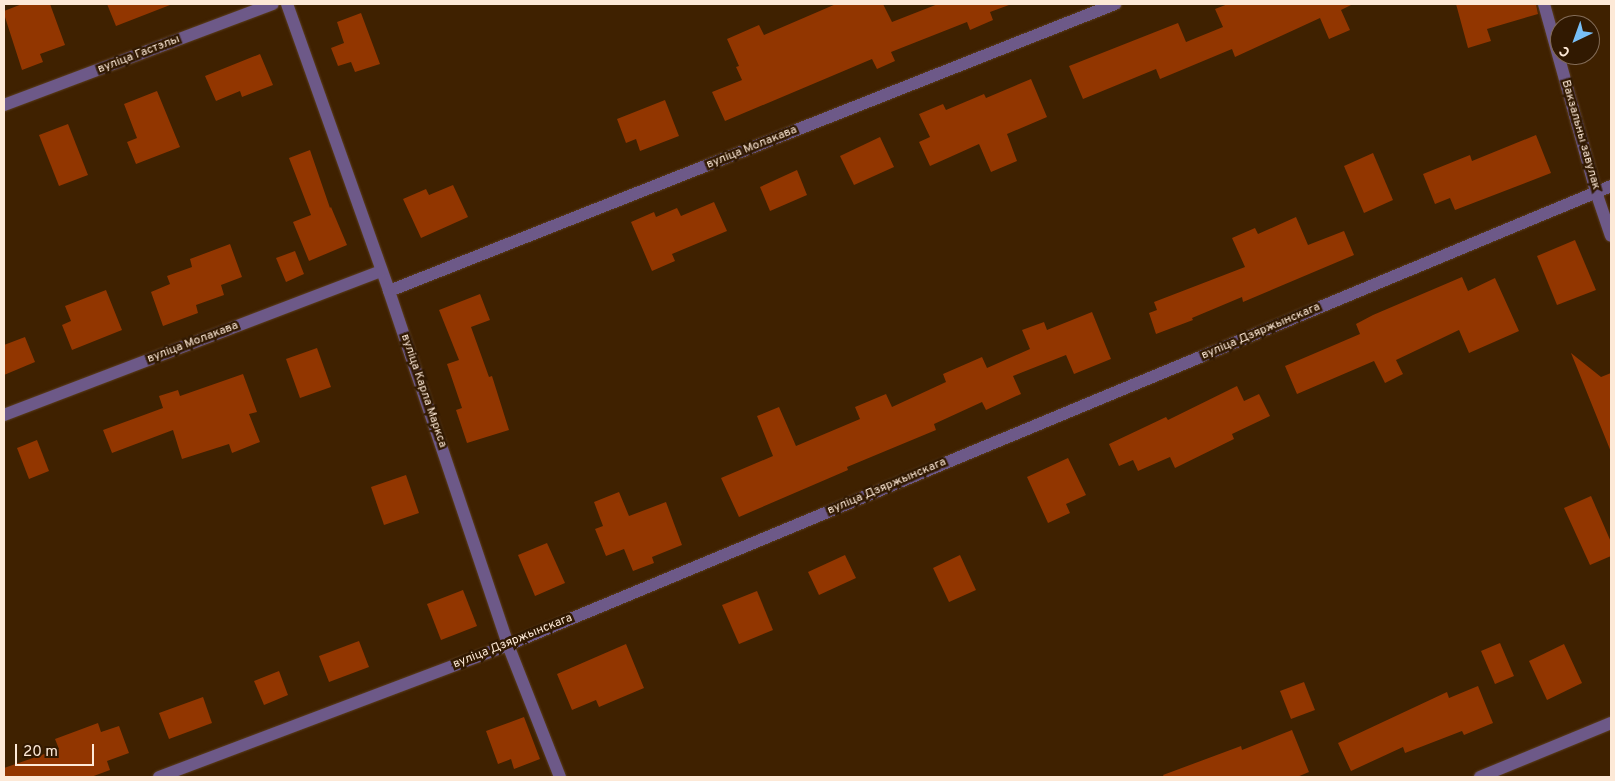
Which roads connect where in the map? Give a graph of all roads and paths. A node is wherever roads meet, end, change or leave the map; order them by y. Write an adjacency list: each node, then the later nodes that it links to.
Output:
1 (273, 4): 5 (street, вуліца Гастэлы)
2 (287, 4): 9 (street, вуліца Карла Маркса)
3 (1116, 4): 10 (street, вуліца Молакава)
4 (1544, 4): 7 (street, Вакзальны завулак)
5 (4, 105)
6 (1611, 186): 7 (street, вуліца Дзяржынскага)
7 (1596, 192): 8 (street, Вакзальны завулак); 12 (street, вуліца Дзяржынскага)
8 (1611, 236)
9 (382, 271): 10 (street, вуліца Карла Маркса); 11 (street, вуліца Молакава)
10 (389, 291): 12 (street, вуліца Карла Маркса)
11 (4, 415)
12 (508, 645): 14 (street, вуліца Дзяржынскага); 15 (street, вуліца Карла Маркса)
13 (1611, 722): 16 (street)
14 (159, 777)
15 (560, 777)
16 (1480, 777)

